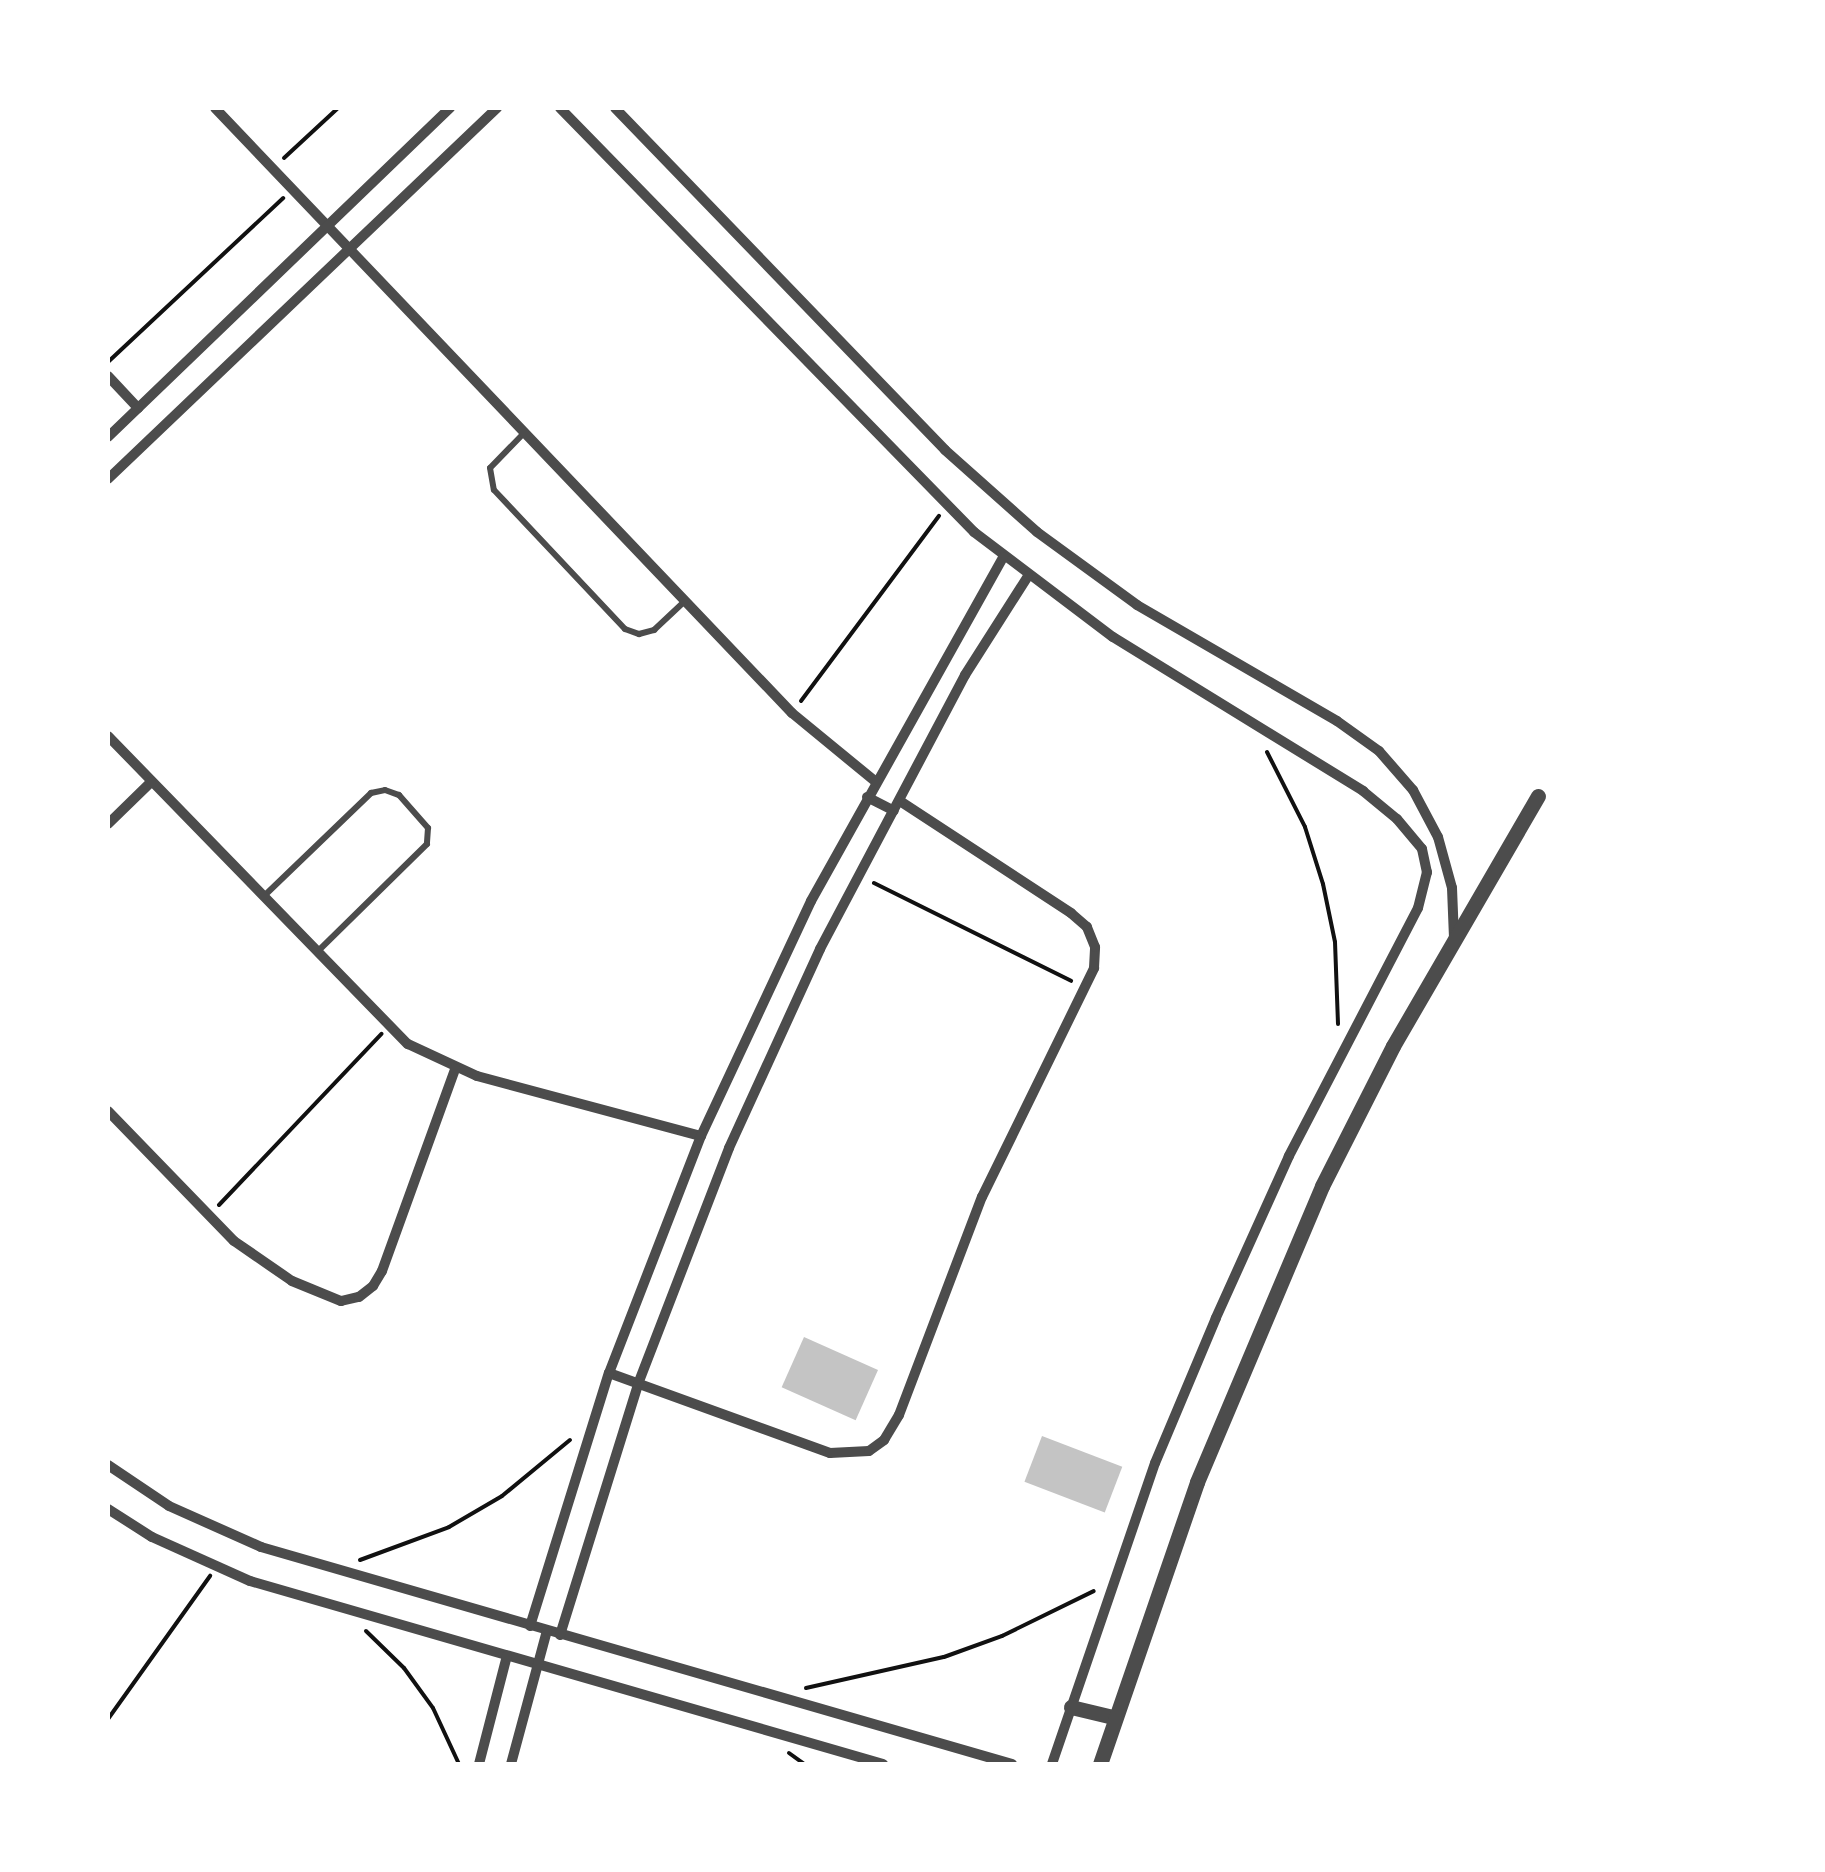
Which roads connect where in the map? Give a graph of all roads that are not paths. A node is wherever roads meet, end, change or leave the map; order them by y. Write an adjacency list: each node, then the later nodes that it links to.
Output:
1 (216, 108): 6 (street)
2 (450, 108): 6 (street)
3 (497, 108): 7 (street)
4 (560, 108): 13 (street)
5 (615, 108): 24 (street)
6 (328, 225): 7 (street); 9 (street)
7 (350, 248): 10 (street); 12 (street)
8 (108, 376): 9 (street)
9 (138, 408): 11 (street)
10 (525, 432): 15 (street); 15 (lane)
11 (108, 437)
12 (108, 479)
13 (1003, 557): 14 (street); 18 (street)
14 (1028, 576): 21 (street); 38 (street)
15 (686, 600): 18 (street)
16 (108, 736): 17 (street)
17 (151, 782): 22 (street); 23 (street)
18 (876, 782): 20 (street)
19 (1538, 796): 24 (street)
20 (867, 797): 21 (street); 28 (street)
21 (897, 806): 30 (street); 30 (street)
22 (108, 824)
23 (262, 898): 25 (street); 25 (lane)
24 (1454, 942): 39 (street)
25 (316, 954): 26 (street)
26 (454, 1069): 27 (street); 28 (street)
27 (108, 1111)
28 (701, 1136): 29 (street)
29 (609, 1374): 30 (street); 33 (street)
30 (638, 1384): 35 (street)
31 (108, 1466): 33 (street)
32 (108, 1509): 36 (street)
33 (530, 1626): 34 (street)
34 (547, 1631): 35 (street); 37 (street)
35 (560, 1635): 43 (street)
36 (507, 1656): 37 (street); 40 (street)
37 (538, 1665): 41 (street); 42 (street)
38 (1071, 1708): 39 (street); 44 (street)
39 (1114, 1717): 45 (street)
40 (480, 1764)
41 (511, 1764)
42 (883, 1764)
43 (1012, 1764)
44 (1052, 1764)
45 (1100, 1764)

